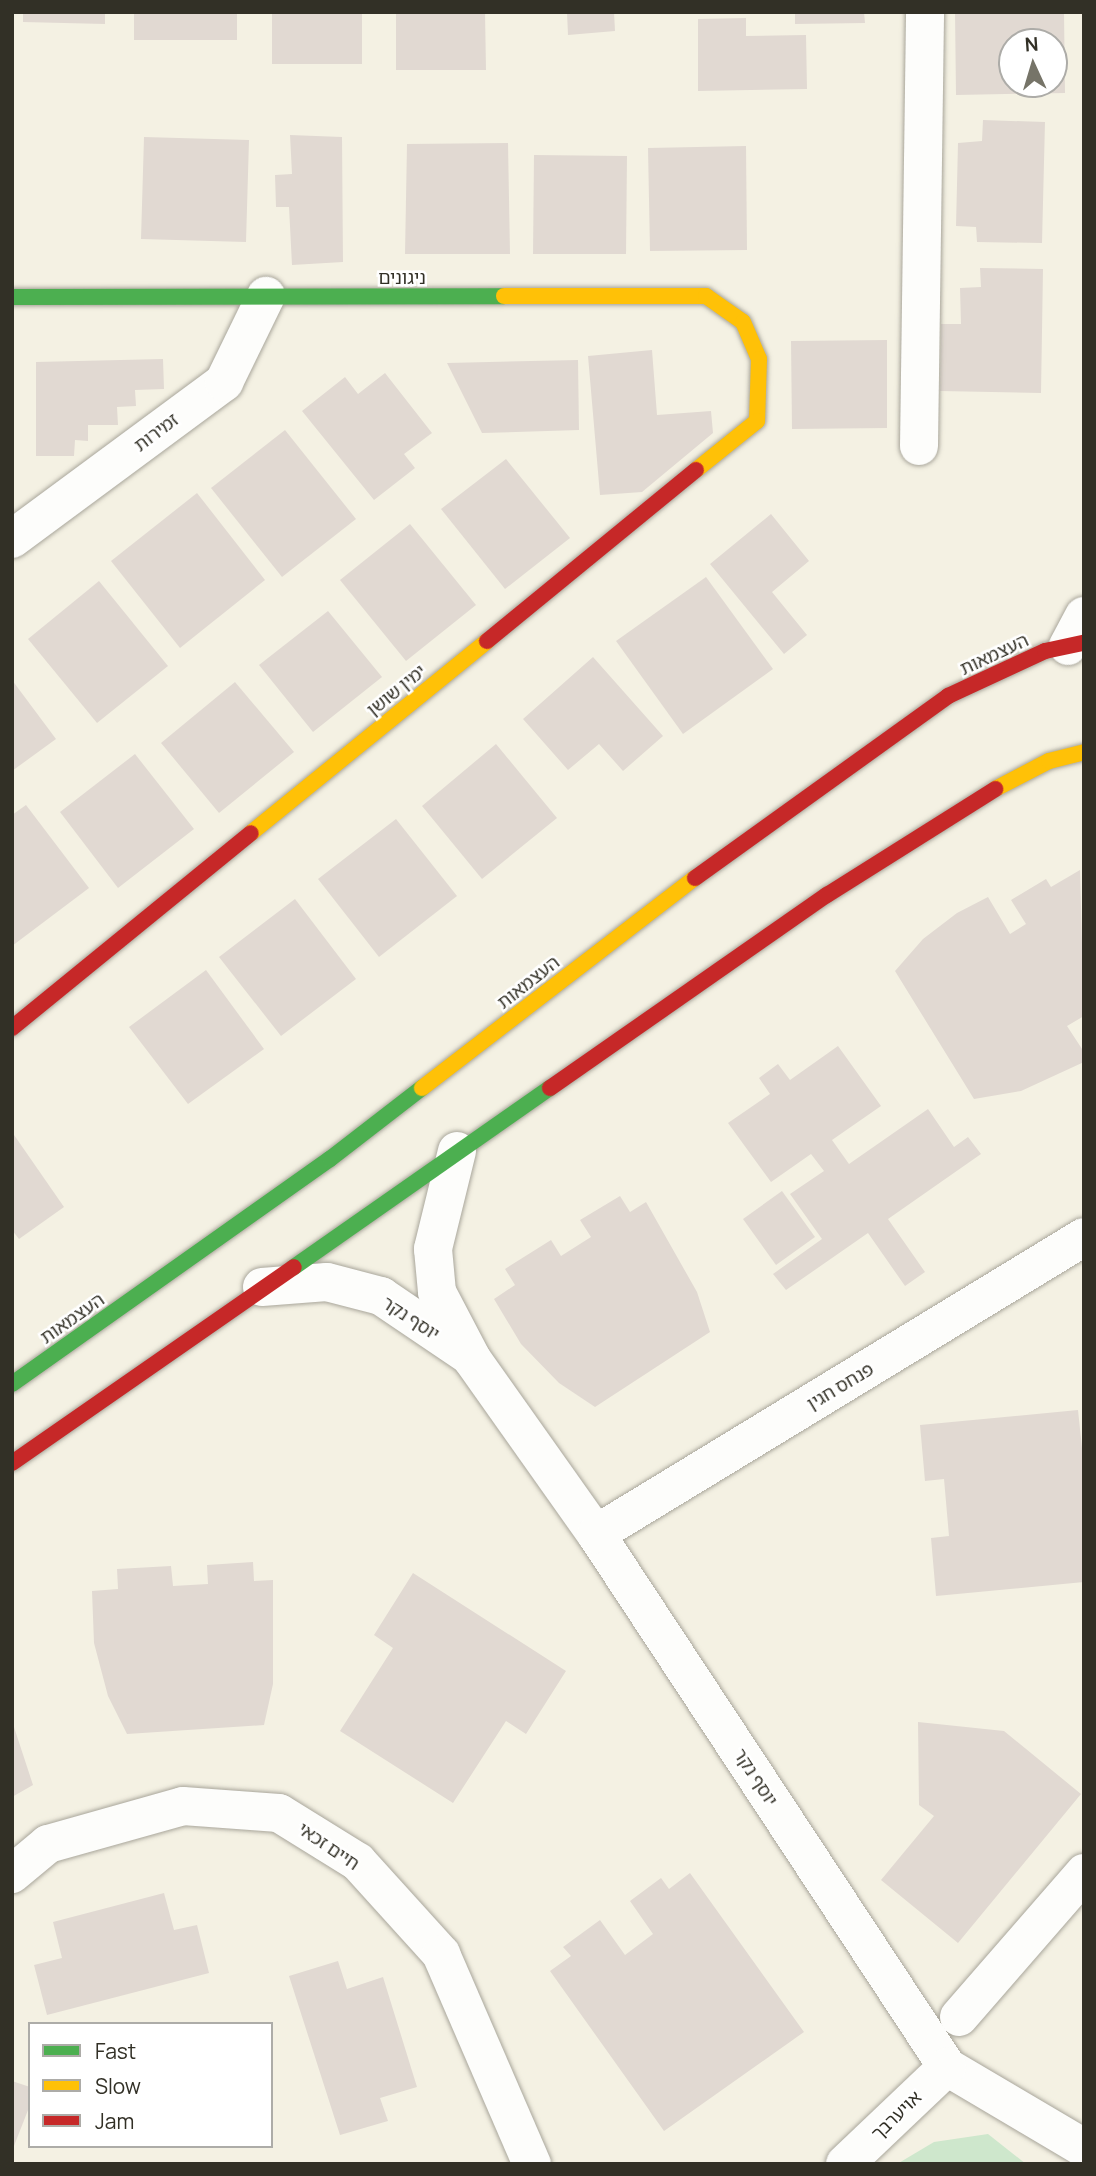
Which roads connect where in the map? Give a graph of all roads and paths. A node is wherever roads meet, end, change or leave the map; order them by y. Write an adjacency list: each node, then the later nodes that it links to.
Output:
1 (925, 12): 5 (street)
2 (266, 296): 3 (main road, ניגונים); 4 (main road, ניגונים); 6 (street, זמירות)
3 (12, 297)
4 (760, 359): 9 (main road, ימין שושן)
5 (919, 446)
6 (12, 539)
7 (1078, 635): 14 (main road, העצמאות)
8 (1084, 752): 10 (main road)
9 (12, 1028)
10 (457, 1151): 12 (main road); 13 (street, יוסף נקר)
11 (1084, 1237): 16 (street, פנחס חגין)
12 (262, 1287): 13 (street, יוסף נקר); 15 (main road)
13 (472, 1359): 16 (street, יוסף נקר)
14 (12, 1384)
15 (12, 1463)
16 (596, 1534): 20 (street, יוסף נקר)
17 (1084, 1872): 19 (street)
18 (12, 1874): 22 (street, חיים זכאי)
19 (959, 2017)
20 (947, 2067): 21 (street, יוסף נקר); 23 (street, אויערבך)
21 (1084, 2148)
22 (532, 2164)
23 (845, 2164)

